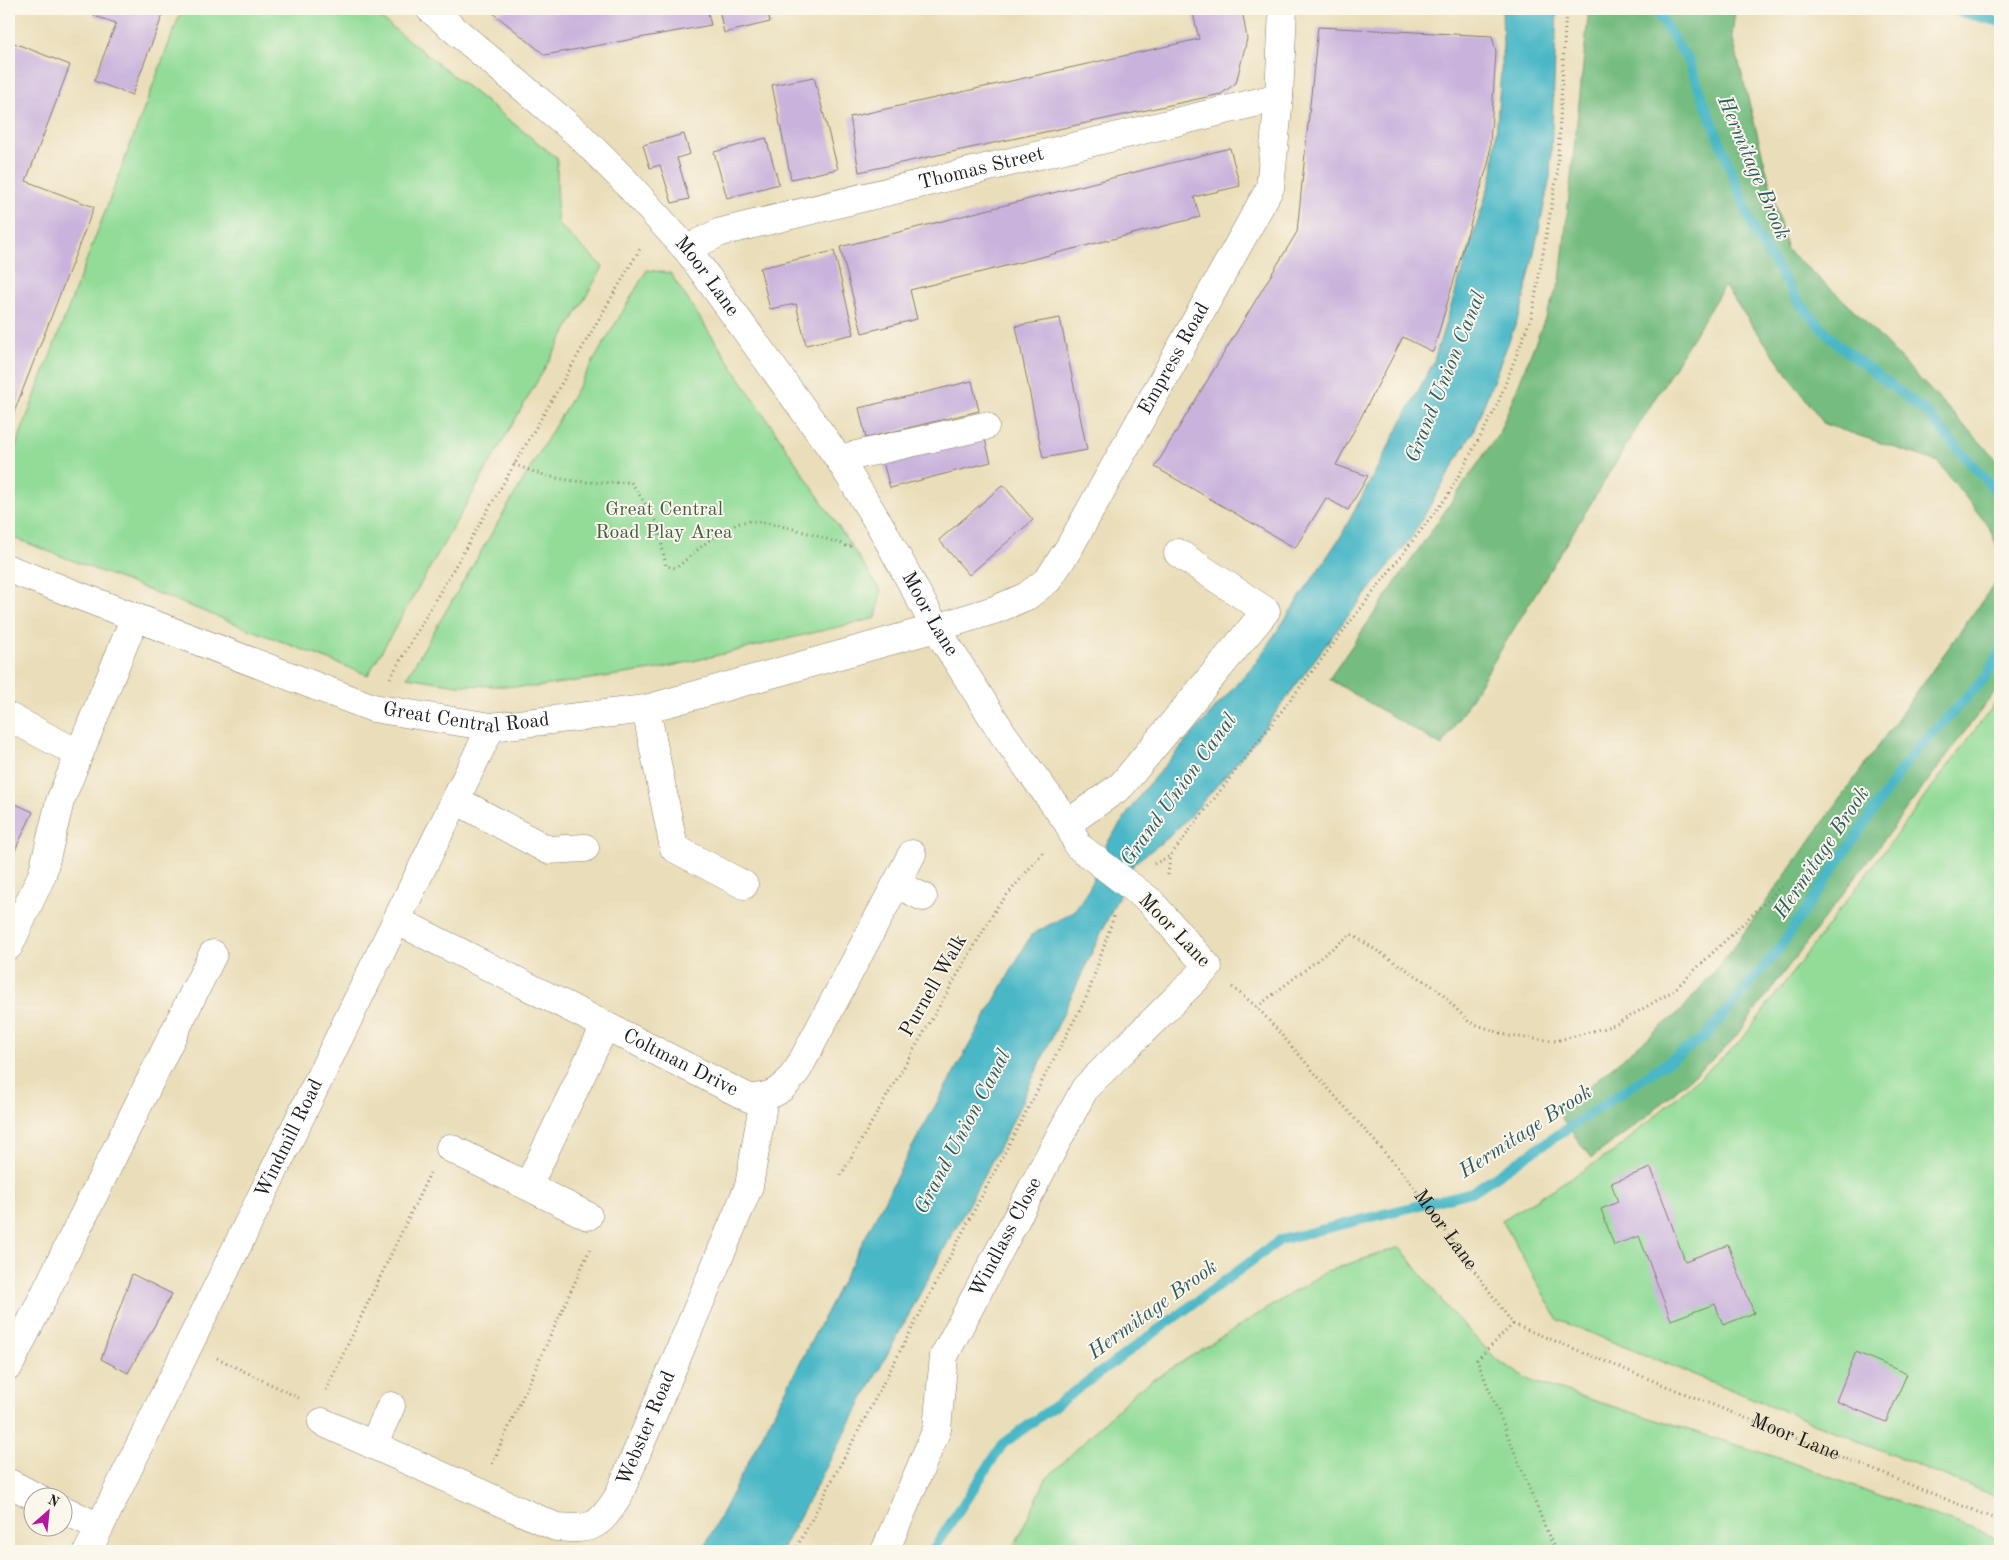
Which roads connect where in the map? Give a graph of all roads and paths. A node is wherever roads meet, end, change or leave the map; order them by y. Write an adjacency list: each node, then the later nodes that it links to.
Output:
1 (430, 9): 5 (street, Moor Lane)
2 (1283, 9): 4 (street, Empress Road)
3 (1566, 9): 24 (path)
4 (1279, 97): 6 (street, Thomas Street); 14 (street, Empress Road)
5 (660, 220): 6 (street, Moor Lane); 9 (path)
6 (689, 252): 8 (street, Moor Lane)
7 (985, 426): 8 (street)
8 (839, 459): 10 (street, Moor Lane)
9 (514, 464): 10 (path); 15 (path)
10 (882, 527): 14 (street, Moor Lane)
11 (1178, 553): 21 (street)
12 (9, 569): 13 (street, Great Central Road)
13 (135, 617): 15 (street, Great Central Road); 19 (street)
14 (936, 628): 16 (street, Great Central Road); 21 (street, Moor Lane)
15 (373, 708): 18 (street, Great Central Road)
16 (646, 709): 18 (street, Great Central Road); 25 (street)
17 (9, 717): 19 (street)
18 (491, 727): 20 (street, Windmill Road)
19 (79, 754): 31 (street)
20 (456, 800): 22 (street); 30 (street, Windmill Road)
21 (1073, 834): 33 (street, Moor Lane, bridge); 38 (path, Purnell Walk)
22 (585, 848)
23 (912, 854): 26 (street, Coltman Drive)
24 (1152, 865)
25 (744, 884)
26 (896, 884): 28 (street); 36 (street, Coltman Drive)
27 (1782, 886): 34 (path)
28 (923, 897)
29 (1116, 908): 53 (path)
30 (398, 921): 35 (street, Coltman Drive); 42 (street, Windmill Road)
31 (9, 946)
32 (213, 954): 43 (street)
33 (1208, 967): 34 (path, Moor Lane); 54 (street, Windlass Close)
34 (1257, 1007): 41 (path, Moor Lane)
35 (605, 1026): 36 (street, Coltman Drive); 39 (street)
36 (764, 1098): 49 (street, Webster Road)
37 (450, 1148): 39 (street); 45 (path)
38 (841, 1175)
39 (528, 1186): 40 (street)
40 (588, 1216): 49 (path)
41 (1513, 1324): 51 (path, Moor Lane); 55 (path)
42 (189, 1344): 45 (path); 52 (street, Windmill Road)
43 (9, 1366)
44 (392, 1406): 46 (street)
45 (320, 1415): 46 (street, Webster Road)
46 (373, 1445): 49 (street, Webster Road)
47 (9, 1483): 48 (street)
48 (22, 1490)
49 (478, 1494)
50 (72, 1518): 52 (street)
51 (2000, 1521)
52 (94, 1539)
53 (795, 1551)
54 (885, 1551)
55 (1555, 1551)

